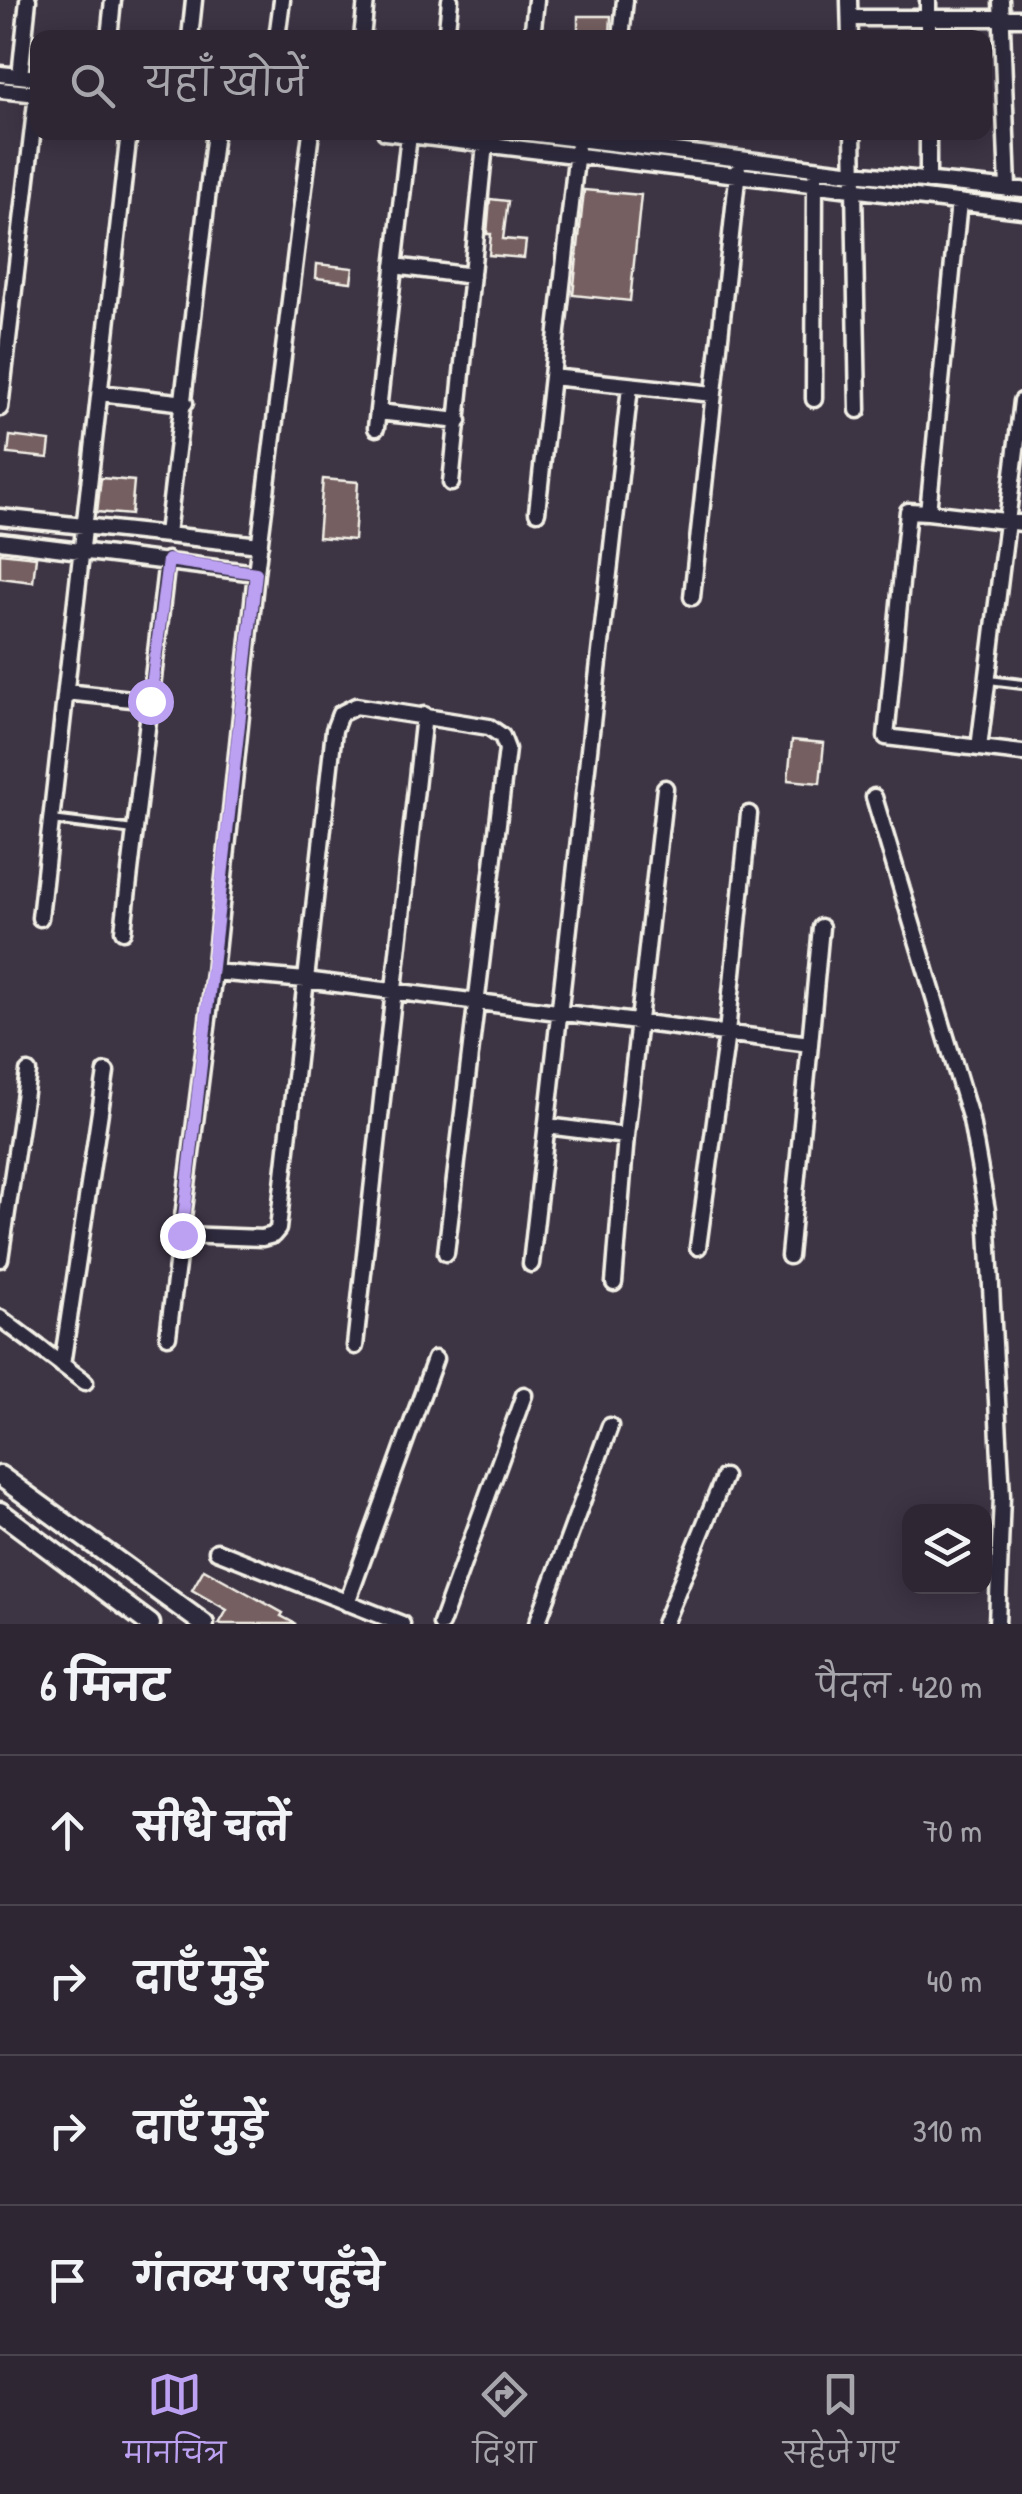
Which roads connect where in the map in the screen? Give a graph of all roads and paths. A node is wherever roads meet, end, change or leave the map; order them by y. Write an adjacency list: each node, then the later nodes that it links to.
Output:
1 (28, 0): 26 (street)
2 (113, 0): 16 (street)
3 (194, 0): 17 (street)
4 (282, 0): 18 (street)
5 (366, 0): 19 (street)
6 (450, 0): 20 (street)
7 (536, 0): 21 (street)
8 (625, 0): 22 (street)
9 (849, 0): 12 (street)
10 (928, 0): 13 (street)
11 (1000, 0): 14 (street)
12 (850, 18): 13 (street); 23 (street)
13 (928, 18): 14 (street); 24 (street)
14 (1001, 18): 15 (street); 48 (street)
15 (1022, 18)
16 (110, 30)
17 (191, 30)
18 (279, 30)
19 (363, 30)
20 (447, 30)
21 (533, 30)
22 (621, 30)
23 (850, 30)
24 (928, 30)
25 (0, 74): 26 (street)
26 (20, 76): 27 (street)
27 (30, 77)
28 (0, 90): 29 (street)
29 (30, 93)
30 (32, 140): 60 (street)
31 (128, 140): 55 (street)
32 (214, 140): 59 (street)
33 (310, 140): 71 (street)
34 (408, 140): 51 (street)
35 (451, 140): 41 (street)
36 (550, 140): 42 (street)
37 (603, 140): 42 (street)
38 (618, 140): 43 (street)
39 (852, 140): 45 (street)
40 (928, 140): 46 (street)
41 (485, 144): 42 (street); 52 (street)
42 (578, 148): 43 (street); 53 (street)
43 (739, 167): 44 (street); 47 (street); 56 (street)
44 (816, 168): 45 (street); 47 (street)
45 (854, 181): 46 (street); 47 (street); 49 (street); 61 (street)
46 (928, 181): 48 (street)
47 (814, 186): 57 (street)
48 (1015, 189)
49 (959, 202): 50 (street); 65 (street)
50 (1022, 210)
51 (394, 266): 52 (street); 62 (street)
52 (472, 276): 62 (street)
53 (552, 377): 54 (street); 64 (street)
54 (630, 387): 56 (street); 95 (street)
55 (100, 392): 59 (street); 68 (street)
56 (713, 394): 75 (street)
57 (814, 400)
58 (1022, 401): 67 (street)
59 (184, 404): 69 (street)
60 (0, 408)
61 (858, 410)
62 (458, 421): 63 (street)
63 (451, 483)
64 (537, 512)
65 (928, 512): 67 (street); 81 (street)
66 (0, 517): 68 (street)
67 (1014, 522): 76 (street)
68 (85, 527): 69 (street); 72 (street)
69 (167, 534): 71 (street)
70 (0, 542): 72 (street)
71 (260, 545): 74 (street)
72 (81, 552): 73 (street); 78 (street)
73 (168, 560): 74 (street); 79 (street)
74 (256, 573): 91 (street)
75 (692, 596)
76 (988, 680): 77 (lane); 81 (street)
77 (1022, 684)
78 (66, 692): 79 (street); 86 (street)
79 (150, 701): 87 (street)
80 (424, 715): 92 (street); 93 (street); 94 (street)
81 (980, 748): 82 (street)
82 (1022, 753)
83 (665, 788): 96 (street)
84 (874, 796): 129 (street)
85 (749, 814): 97 (street)
86 (51, 820): 87 (lane); 88 (street)
87 (135, 830): 90 (street)
88 (40, 918)
89 (821, 928): 98 (street)
90 (124, 930)
91 (214, 972): 92 (street); 103 (street)
92 (305, 980): 93 (street); 103 (street)
93 (394, 992): 94 (street); 112 (street)
94 (474, 1002): 95 (street); 105 (street)
95 (560, 1013): 96 (street); 101 (street)
96 (640, 1022): 97 (street); 102 (street)
97 (727, 1033): 98 (street); 104 (street)
98 (810, 1044): 106 (street)
99 (28, 1072): 107 (street)
100 (106, 1072): 114 (street)
101 (547, 1126): 102 (street); 108 (street)
102 (626, 1136): 109 (street)
103 (182, 1235): 111 (street)
104 (698, 1247)
105 (446, 1253)
106 (789, 1256)
107 (0, 1259)
108 (531, 1264)
109 (614, 1282)
110 (0, 1318): 114 (street)
111 (168, 1336)
112 (355, 1346)
113 (434, 1360): 122 (street)
114 (62, 1365): 115 (street)
115 (85, 1382)
116 (524, 1394): 126 (street)
117 (610, 1426): 127 (street)
118 (0, 1476): 124 (street)
119 (724, 1477): 128 (street)
120 (0, 1512): 123 (street)
121 (218, 1551): 122 (street)
122 (348, 1602): 125 (street)
123 (150, 1624)
124 (204, 1624)
125 (402, 1624)
126 (441, 1624)
127 (537, 1624)
128 (664, 1624)
129 (997, 1624)

